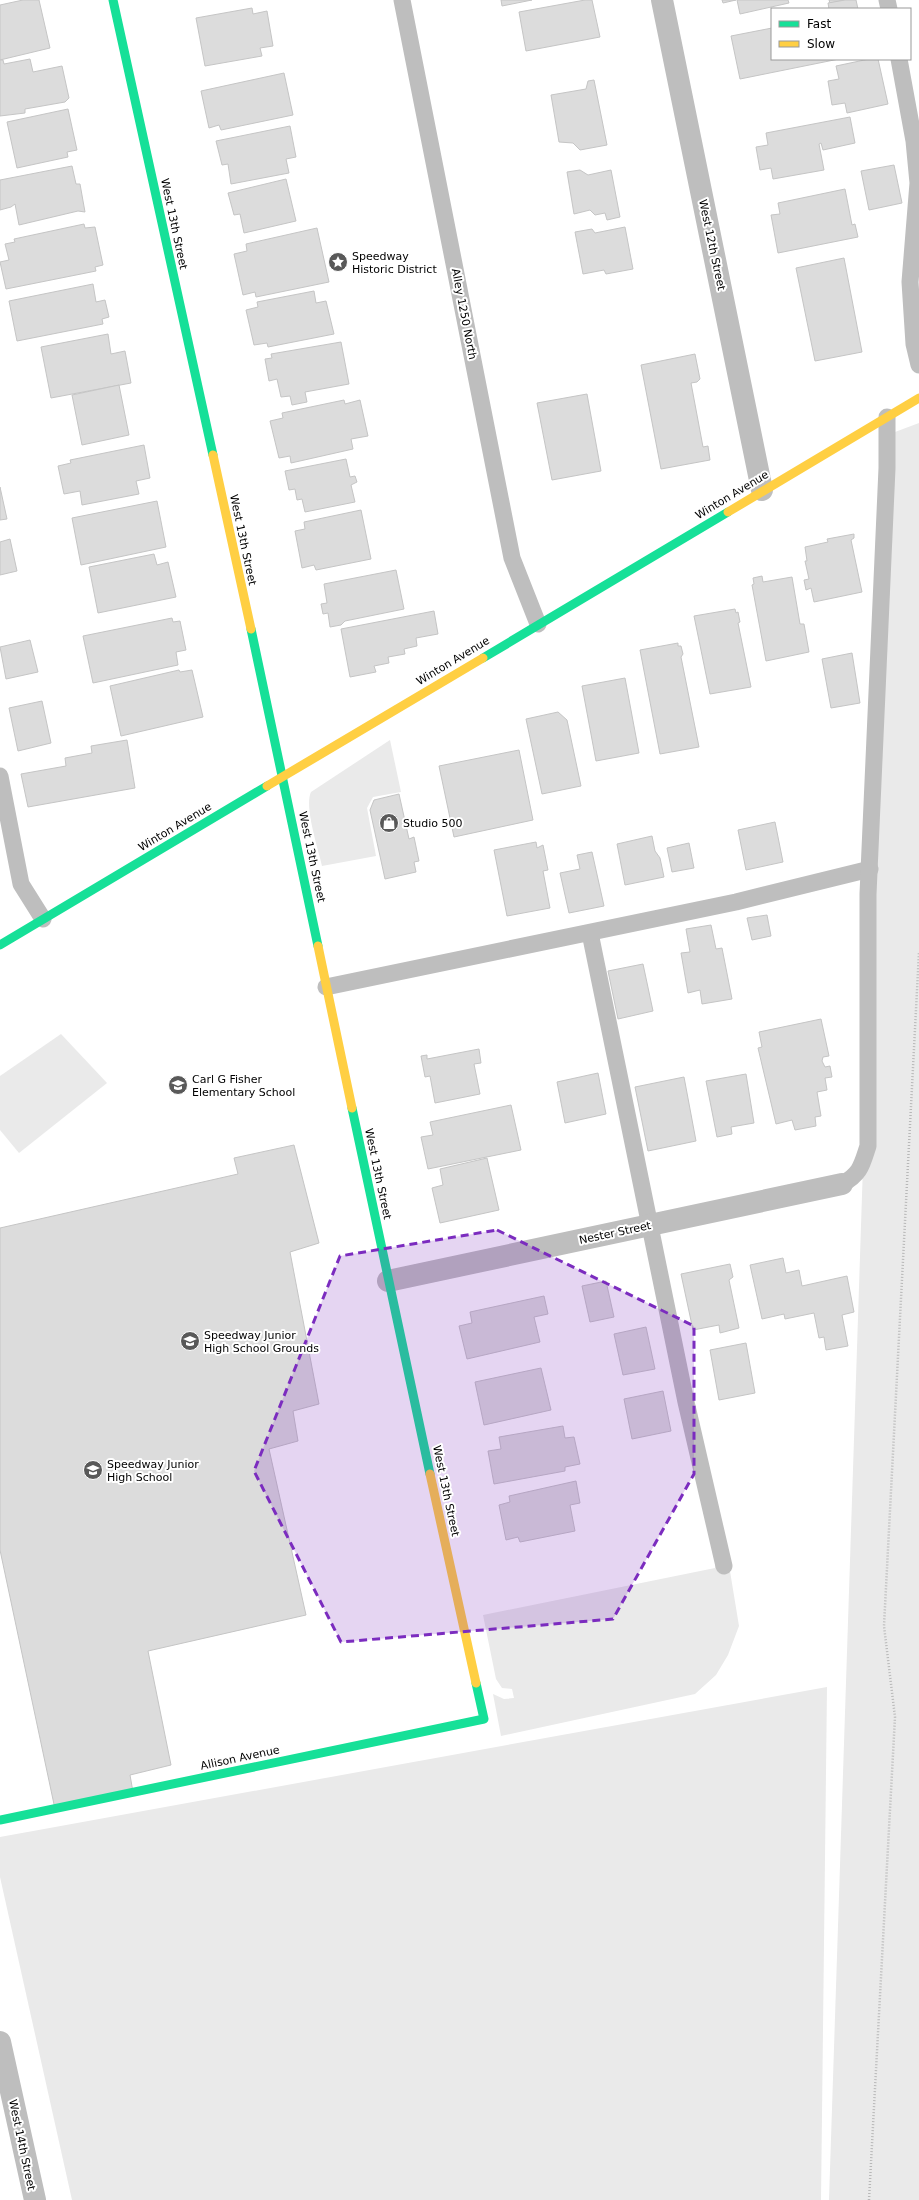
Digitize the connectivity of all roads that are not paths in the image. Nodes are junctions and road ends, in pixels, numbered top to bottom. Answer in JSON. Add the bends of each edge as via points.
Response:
{"nodes":[{"id":1,"x":113,"y":0,"type":"edge"},
{"id":2,"x":402,"y":0,"type":"edge"},
{"id":3,"x":662,"y":0,"type":"edge"},
{"id":4,"x":899,"y":60,"type":"edge"},
{"id":5,"x":919,"y":365,"type":"edge"},
{"id":6,"x":919,"y":398,"type":"edge"},
{"id":7,"x":887,"y":417,"type":"junction"},
{"id":8,"x":762,"y":490,"type":"junction"},
{"id":9,"x":538,"y":624,"type":"junction"},
{"id":10,"x":0,"y":776,"type":"edge"},
{"id":11,"x":283,"y":776,"type":"junction"},
{"id":12,"x":870,"y":869,"type":"junction"},
{"id":13,"x":43,"y":919,"type":"junction"},
{"id":14,"x":590,"y":933,"type":"junction"},
{"id":15,"x":0,"y":945,"type":"edge"},
{"id":16,"x":326,"y":987,"type":"junction"},
{"id":17,"x":842,"y":1184,"type":"joint"},
{"id":18,"x":650,"y":1225,"type":"junction"},
{"id":19,"x":388,"y":1281,"type":"junction"},
{"id":20,"x":724,"y":1566,"type":"dead end"},
{"id":21,"x":484,"y":1720,"type":"joint"},
{"id":22,"x":0,"y":1820,"type":"edge"},
{"id":23,"x":0,"y":2042,"type":"edge"},
{"id":24,"x":34,"y":2200,"type":"edge"}],
"edges":[{"from":1,"to":11,"type":"street","name":"West 13th Street"},
{"from":2,"to":9,"type":"lane","name":"Alley 1250 North","via":[[512,558]]},
{"from":3,"to":8,"type":"street","name":"West 12th Street"},
{"from":4,"to":5,"type":"lane","via":[[914,141],[918,184],[910,282],[914,344]]},
{"from":6,"to":7,"type":"street","name":"Winton Avenue"},
{"from":7,"to":8,"type":"street","name":"Winton Avenue"},
{"from":7,"to":12,"type":"lane","via":[[887,476]]},
{"from":8,"to":9,"type":"street","name":"Winton Avenue"},
{"from":9,"to":11,"type":"street","name":"Winton Avenue"},
{"from":10,"to":13,"type":"lane","via":[[22,884]]},
{"from":11,"to":13,"type":"street","name":"Winton Avenue"},
{"from":11,"to":16,"type":"street","name":"West 13th Street"},
{"from":12,"to":14,"type":"lane","via":[[736,902]]},
{"from":12,"to":17,"type":"lane","via":[[868,1146],[861,1168],[853,1178]]},
{"from":13,"to":15,"type":"street","name":"Winton Avenue"},
{"from":14,"to":16,"type":"lane"},
{"from":14,"to":18,"type":"lane"},
{"from":16,"to":19,"type":"street","name":"West 13th Street"},
{"from":17,"to":18,"type":"street","name":"Nester Street"},
{"from":18,"to":19,"type":"street","name":"Nester Street"},
{"from":18,"to":20,"type":"lane","via":[[686,1402]]},
{"from":19,"to":21,"type":"street","name":"West 13th Street"},
{"from":21,"to":22,"type":"street","name":"Allison Avenue"},
{"from":23,"to":24,"type":"street","name":"West 14th Street"}]}
